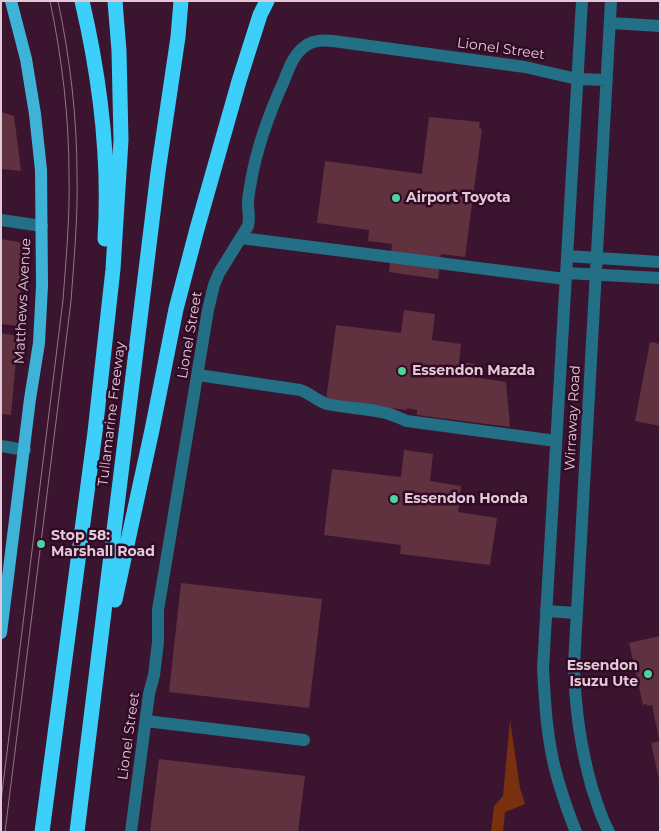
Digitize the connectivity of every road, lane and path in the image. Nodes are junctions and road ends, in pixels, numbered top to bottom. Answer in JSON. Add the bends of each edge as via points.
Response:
{"nodes":[{"id":1,"x":11,"y":1,"type":"edge"},
{"id":2,"x":82,"y":1,"type":"edge"},
{"id":3,"x":115,"y":1,"type":"edge"},
{"id":4,"x":181,"y":1,"type":"edge"},
{"id":5,"x":267,"y":1,"type":"edge"},
{"id":6,"x":582,"y":1,"type":"edge"},
{"id":7,"x":611,"y":1,"type":"edge"},
{"id":8,"x":610,"y":23,"type":"junction"},
{"id":9,"x":660,"y":26,"type":"edge"},
{"id":10,"x":577,"y":79,"type":"junction"},
{"id":11,"x":607,"y":80,"type":"junction"},
{"id":12,"x":1,"y":220,"type":"edge"},
{"id":13,"x":42,"y":226,"type":"junction"},
{"id":14,"x":241,"y":238,"type":"junction"},
{"id":15,"x":567,"y":256,"type":"junction"},
{"id":16,"x":596,"y":259,"type":"junction"},
{"id":17,"x":660,"y":262,"type":"edge"},
{"id":18,"x":596,"y":275,"type":"junction"},
{"id":19,"x":566,"y":276,"type":"junction"},
{"id":20,"x":660,"y":278,"type":"edge"},
{"id":21,"x":198,"y":375,"type":"junction"},
{"id":22,"x":95,"y":432,"type":"junction"},
{"id":23,"x":556,"y":441,"type":"junction"},
{"id":24,"x":1,"y":446,"type":"edge"},
{"id":25,"x":25,"y":450,"type":"junction"},
{"id":26,"x":546,"y":611,"type":"junction"},
{"id":27,"x":576,"y":613,"type":"junction"},
{"id":28,"x":1,"y":634,"type":"edge"},
{"id":29,"x":146,"y":721,"type":"junction"},
{"id":30,"x":304,"y":740,"type":"dead end"},
{"id":31,"x":82,"y":796,"type":"junction"},
{"id":32,"x":42,"y":832,"type":"edge"},
{"id":33,"x":77,"y":832,"type":"edge"},
{"id":34,"x":131,"y":832,"type":"edge"},
{"id":35,"x":576,"y":832,"type":"edge"},
{"id":36,"x":609,"y":832,"type":"edge"}],
"edges":[{"from":1,"to":13,"type":"main road","name":"Matthews Avenue","via":[[26,59],[35,114]]},
{"from":2,"to":22,"type":"highway","via":[[98,86],[106,180]]},
{"from":3,"to":22,"type":"highway","name":"Tullamarine Freeway","via":[[121,140],[113,269]]},
{"from":4,"to":31,"type":"highway","name":"Tullamarine Freeway"},
{"from":5,"to":31,"type":"highway","via":[[239,80],[176,309],[110,623]]},
{"from":6,"to":10,"type":"street","name":"Wirraway Road"},
{"from":7,"to":8,"type":"street","name":"Wirraway Road"},
{"from":8,"to":9,"type":"street"},
{"from":8,"to":11,"type":"street","name":"Wirraway Road"},
{"from":10,"to":11,"type":"street","name":"Lionel Street"},
{"from":10,"to":14,"type":"street","name":"Lionel Street","via":[[533,68],[333,41],[308,44],[296,56],[286,75],[259,146],[248,202],[249,222]]},
{"from":10,"to":15,"type":"street","name":"Wirraway Road"},
{"from":11,"to":16,"type":"street","name":"Wirraway Road"},
{"from":12,"to":13,"type":"street"},
{"from":13,"to":25,"type":"main road","name":"Matthews Avenue","via":[[39,343]]},
{"from":14,"to":19,"type":"street"},
{"from":14,"to":21,"type":"street","name":"Lionel Street","via":[[214,285]]},
{"from":15,"to":16,"type":"street"},
{"from":15,"to":19,"type":"street","name":"Wirraway Road"},
{"from":16,"to":17,"type":"street"},
{"from":16,"to":18,"type":"street","name":"Wirraway Road"},
{"from":18,"to":19,"type":"street"},
{"from":18,"to":20,"type":"street"},
{"from":18,"to":27,"type":"street","name":"Wirraway Road"},
{"from":19,"to":23,"type":"street","name":"Wirraway Road"},
{"from":21,"to":23,"type":"street","via":[[300,390],[321,402],[391,414],[406,421]]},
{"from":21,"to":29,"type":"street","name":"Lionel Street","via":[[158,610],[158,642]]},
{"from":22,"to":32,"type":"highway","name":"Tullamarine Freeway"},
{"from":23,"to":26,"type":"street","name":"Wirraway Road"},
{"from":24,"to":25,"type":"street"},
{"from":25,"to":28,"type":"main road","name":"Matthews Avenue"},
{"from":26,"to":27,"type":"street"},
{"from":26,"to":35,"type":"street","name":"Wirraway Road","via":[[543,668],[547,723],[557,778]]},
{"from":27,"to":36,"type":"street","name":"Wirraway Road","via":[[574,692],[578,725],[589,779]]},
{"from":29,"to":30,"type":"street"},
{"from":29,"to":34,"type":"street","name":"Lionel Street"},
{"from":31,"to":33,"type":"highway","name":"Tullamarine Freeway"}]}
